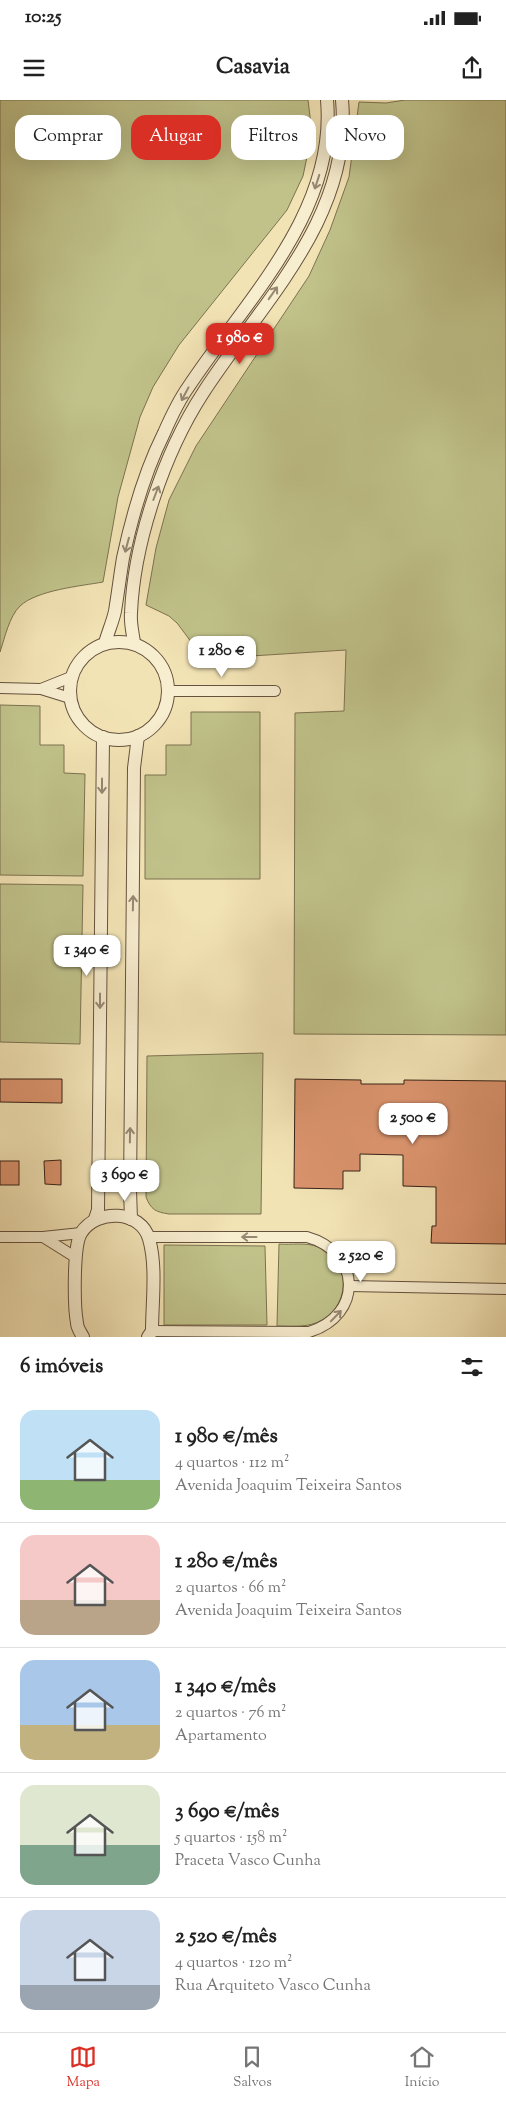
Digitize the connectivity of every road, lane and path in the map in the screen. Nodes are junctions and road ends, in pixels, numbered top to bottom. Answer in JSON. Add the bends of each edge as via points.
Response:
{"nodes":[{"id":1,"x":328,"y":100,"type":"edge"},
{"id":2,"x":342,"y":100,"type":"edge"},
{"id":3,"x":105,"y":643,"type":"junction"},
{"id":4,"x":134,"y":643,"type":"junction"},
{"id":5,"x":71,"y":677,"type":"junction"},
{"id":6,"x":0,"y":688,"type":"edge"},
{"id":7,"x":41,"y":688,"type":"junction"},
{"id":8,"x":168,"y":691,"type":"junction"},
{"id":9,"x":276,"y":691,"type":"dead end"},
{"id":10,"x":70,"y":698,"type":"junction"},
{"id":11,"x":138,"y":736,"type":"junction"},
{"id":12,"x":103,"y":738,"type":"junction"},
{"id":13,"x":131,"y":1219,"type":"junction"},
{"id":14,"x":95,"y":1220,"type":"junction"},
{"id":15,"x":81,"y":1233,"type":"junction"},
{"id":16,"x":0,"y":1237,"type":"edge"},
{"id":17,"x":43,"y":1237,"type":"junction"},
{"id":18,"x":149,"y":1237,"type":"junction"},
{"id":19,"x":75,"y":1257,"type":"junction"},
{"id":20,"x":349,"y":1286,"type":"junction"},
{"id":21,"x":506,"y":1289,"type":"edge"},
{"id":22,"x":150,"y":1334,"type":"edge"},
{"id":23,"x":83,"y":1337,"type":"edge"}],
"edges":[{"from":1,"to":3,"type":"street","one_way":true,"via":[[328,135],[321,170],[289,244],[188,387],[163,434],[140,494],[123,557],[115,613]]},
{"from":4,"to":2,"type":"street","one_way":true,"via":[[131,615],[138,562],[153,501],[176,439],[202,393],[307,243],[328,200],[335,175],[342,138]]},
{"from":3,"to":4,"type":"street"},
{"from":3,"to":5,"type":"street","via":[[90,650],[78,662]]},
{"from":4,"to":8,"type":"street","via":[[149,651],[161,664]]},
{"from":5,"to":7,"type":"street"},
{"from":5,"to":10,"type":"street"},
{"from":6,"to":7,"type":"street"},
{"from":7,"to":10,"type":"street"},
{"from":8,"to":9,"type":"street"},
{"from":8,"to":11,"type":"street","via":[[163,713],[153,727]]},
{"from":10,"to":12,"type":"street","via":[[81,722]]},
{"from":11,"to":12,"type":"street","via":[[114,740]]},
{"from":13,"to":11,"type":"street","one_way":true,"via":[[134,768]]},
{"from":12,"to":14,"type":"street","one_way":true,"via":[[98,1210]]},
{"from":13,"to":14,"type":"street","via":[[106,1216]]},
{"from":13,"to":18,"type":"street"},
{"from":14,"to":15,"type":"street"},
{"from":15,"to":17,"type":"street"},
{"from":15,"to":19,"type":"street"},
{"from":16,"to":17,"type":"street"},
{"from":17,"to":19,"type":"street"},
{"from":20,"to":18,"type":"street","one_way":true,"via":[[346,1268],[334,1250],[307,1237]]},
{"from":18,"to":22,"type":"street","via":[[153,1255]]},
{"from":19,"to":23,"type":"street","via":[[77,1325]]},
{"from":20,"to":21,"type":"street"},
{"from":22,"to":20,"type":"street","one_way":true,"via":[[309,1332],[336,1318],[344,1306]]}]}
